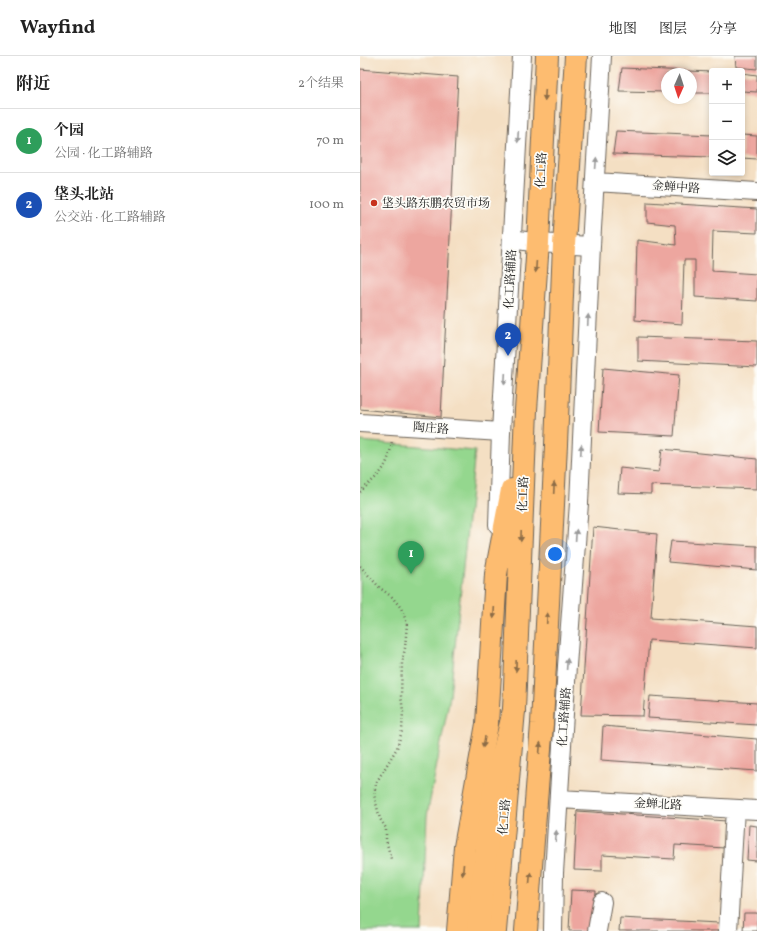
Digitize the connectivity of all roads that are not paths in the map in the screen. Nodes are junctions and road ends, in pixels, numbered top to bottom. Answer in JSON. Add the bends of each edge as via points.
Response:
{"nodes":[{"id":1,"x":547,"y":56,"type":"edge"},
{"id":2,"x":576,"y":56,"type":"edge"},
{"id":3,"x":602,"y":56,"type":"edge"},
{"id":4,"x":522,"y":58,"type":"edge"},
{"id":5,"x":595,"y":182,"type":"junction"},
{"id":6,"x":757,"y":192,"type":"edge"},
{"id":7,"x":512,"y":239,"type":"junction"},
{"id":8,"x":538,"y":243,"type":"junction"},
{"id":9,"x":564,"y":244,"type":"junction"},
{"id":10,"x":591,"y":246,"type":"junction"},
{"id":11,"x":526,"y":410,"type":"junction"},
{"id":12,"x":360,"y":423,"type":"edge"},
{"id":13,"x":502,"y":432,"type":"junction"},
{"id":14,"x":556,"y":445,"type":"junction"},
{"id":15,"x":579,"y":503,"type":"junction"},
{"id":16,"x":496,"y":574,"type":"junction"},
{"id":17,"x":514,"y":710,"type":"junction"},
{"id":18,"x":558,"y":799,"type":"junction"},
{"id":19,"x":735,"y":809,"type":"junction"},
{"id":20,"x":757,"y":810,"type":"edge"},
{"id":21,"x":602,"y":902,"type":"dead end"},
{"id":22,"x":458,"y":931,"type":"edge"},
{"id":23,"x":478,"y":931,"type":"edge"},
{"id":24,"x":495,"y":931,"type":"edge"},
{"id":25,"x":526,"y":931,"type":"edge"},
{"id":26,"x":553,"y":931,"type":"edge"},
{"id":27,"x":597,"y":931,"type":"edge"},
{"id":28,"x":728,"y":931,"type":"edge"}],
"edges":[{"from":1,"to":8,"type":"main road","name":"化工路","one_way":true},
{"from":2,"to":9,"type":"main road"},
{"from":5,"to":3,"type":"street","name":"化工路辅路","one_way":true},
{"from":4,"to":7,"type":"street","name":"化工路辅路","one_way":true},
{"from":5,"to":6,"type":"street","name":"金蝉中路"},
{"from":5,"to":10,"type":"street","name":"化工路辅路"},
{"from":7,"to":8,"type":"street"},
{"from":7,"to":13,"type":"street","name":"化工路辅路","one_way":true},
{"from":8,"to":9,"type":"street"},
{"from":8,"to":11,"type":"main road","name":"化工路","one_way":true},
{"from":9,"to":10,"type":"street"},
{"from":9,"to":14,"type":"main road"},
{"from":15,"to":10,"type":"street","name":"化工路辅路","one_way":true},
{"from":11,"to":16,"type":"main road","name":"化工路辅路"},
{"from":11,"to":17,"type":"main road","name":"化工路","one_way":true},
{"from":12,"to":13,"type":"street","name":"陶庄路"},
{"from":13,"to":16,"type":"street","name":"化工路辅路"},
{"from":14,"to":15,"type":"street","name":"化工路辅路"},
{"from":25,"to":14,"type":"main road","one_way":true,"via":[[542,724]]},
{"from":18,"to":15,"type":"street","name":"化工路辅路","one_way":true},
{"from":16,"to":22,"type":"main road","name":"化工路辅路","one_way":true,"via":[[488,724],[465,847]]},
{"from":17,"to":23,"type":"main road","via":[[491,804]]},
{"from":17,"to":24,"type":"main road","name":"化工路"},
{"from":18,"to":19,"type":"street","name":"金蝉北路"},
{"from":26,"to":18,"type":"street","name":"化工路辅路","one_way":true},
{"from":19,"to":20,"type":"street","name":"金蝉北路"},
{"from":19,"to":28,"type":"street"},
{"from":21,"to":27,"type":"street"}]}
